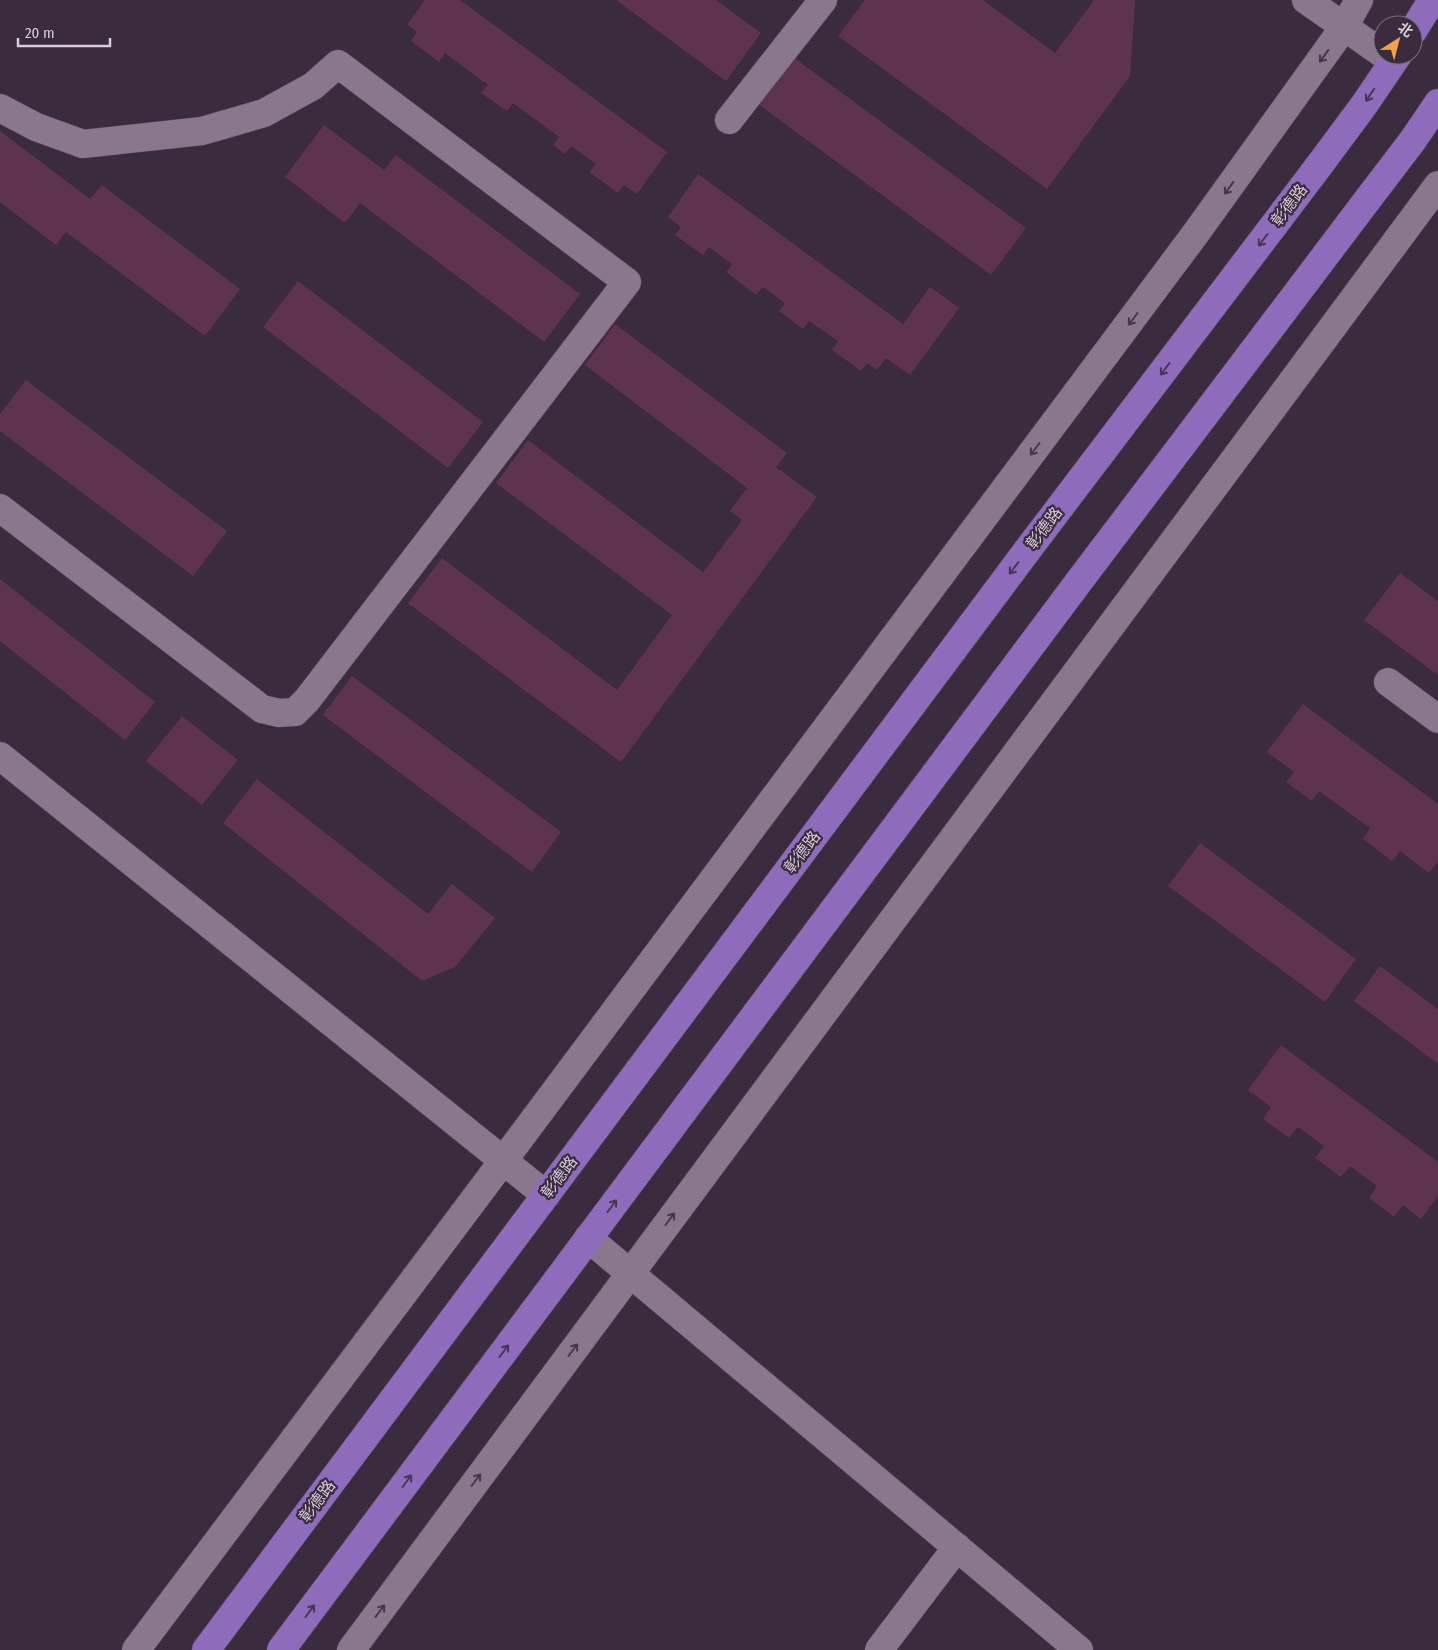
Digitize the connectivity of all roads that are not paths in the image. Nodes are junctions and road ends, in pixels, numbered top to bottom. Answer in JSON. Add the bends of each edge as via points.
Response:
{"nodes":[{"id":1,"x":823,"y":0,"type":"edge"},
{"id":2,"x":1306,"y":0,"type":"edge"},
{"id":3,"x":1359,"y":0,"type":"edge"},
{"id":4,"x":1432,"y":0,"type":"edge"},
{"id":5,"x":1423,"y":15,"type":"edge"},
{"id":6,"x":1344,"y":27,"type":"junction"},
{"id":7,"x":1373,"y":45,"type":"edge"},
{"id":8,"x":1385,"y":65,"type":"edge"},
{"id":9,"x":1438,"y":102,"type":"edge"},
{"id":10,"x":0,"y":108,"type":"edge"},
{"id":11,"x":729,"y":120,"type":"dead end"},
{"id":12,"x":1438,"y":185,"type":"edge"},
{"id":13,"x":0,"y":508,"type":"edge"},
{"id":14,"x":1388,"y":682,"type":"dead end"},
{"id":15,"x":1438,"y":719,"type":"edge"},
{"id":16,"x":0,"y":756,"type":"edge"},
{"id":17,"x":503,"y":1161,"type":"junction"},
{"id":18,"x":546,"y":1195,"type":"junction"},
{"id":19,"x":588,"y":1238,"type":"junction"},
{"id":20,"x":630,"y":1273,"type":"junction"},
{"id":21,"x":957,"y":1547,"type":"junction"},
{"id":22,"x":136,"y":1650,"type":"edge"},
{"id":23,"x":206,"y":1650,"type":"edge"},
{"id":24,"x":281,"y":1650,"type":"edge"},
{"id":25,"x":351,"y":1650,"type":"edge"},
{"id":26,"x":879,"y":1650,"type":"edge"},
{"id":27,"x":1080,"y":1650,"type":"edge"}],
"edges":[{"from":1,"to":11,"type":"street"},
{"from":2,"to":6,"type":"street"},
{"from":3,"to":6,"type":"street"},
{"from":4,"to":5,"type":"main road"},
{"from":6,"to":7,"type":"street"},
{"from":6,"to":17,"type":"street","one_way":true,"via":[[1196,234]]},
{"from":8,"to":18,"type":"main road","name":"彰德路","one_way":true,"via":[[1364,105],[1318,167]]},
{"from":19,"to":9,"type":"main road","one_way":true},
{"from":10,"to":13,"type":"street","via":[[36,127],[83,144],[202,131],[264,113],[313,86],[338,64],[627,282],[295,712],[262,709]]},
{"from":20,"to":12,"type":"street","one_way":true},
{"from":14,"to":15,"type":"street"},
{"from":16,"to":17,"type":"street"},
{"from":17,"to":18,"type":"street"},
{"from":17,"to":22,"type":"street"},
{"from":18,"to":23,"type":"main road","name":"彰德路"},
{"from":19,"to":20,"type":"street"},
{"from":24,"to":19,"type":"main road","one_way":true},
{"from":20,"to":21,"type":"street"},
{"from":25,"to":20,"type":"street","one_way":true},
{"from":21,"to":26,"type":"street"},
{"from":21,"to":27,"type":"street"}]}
